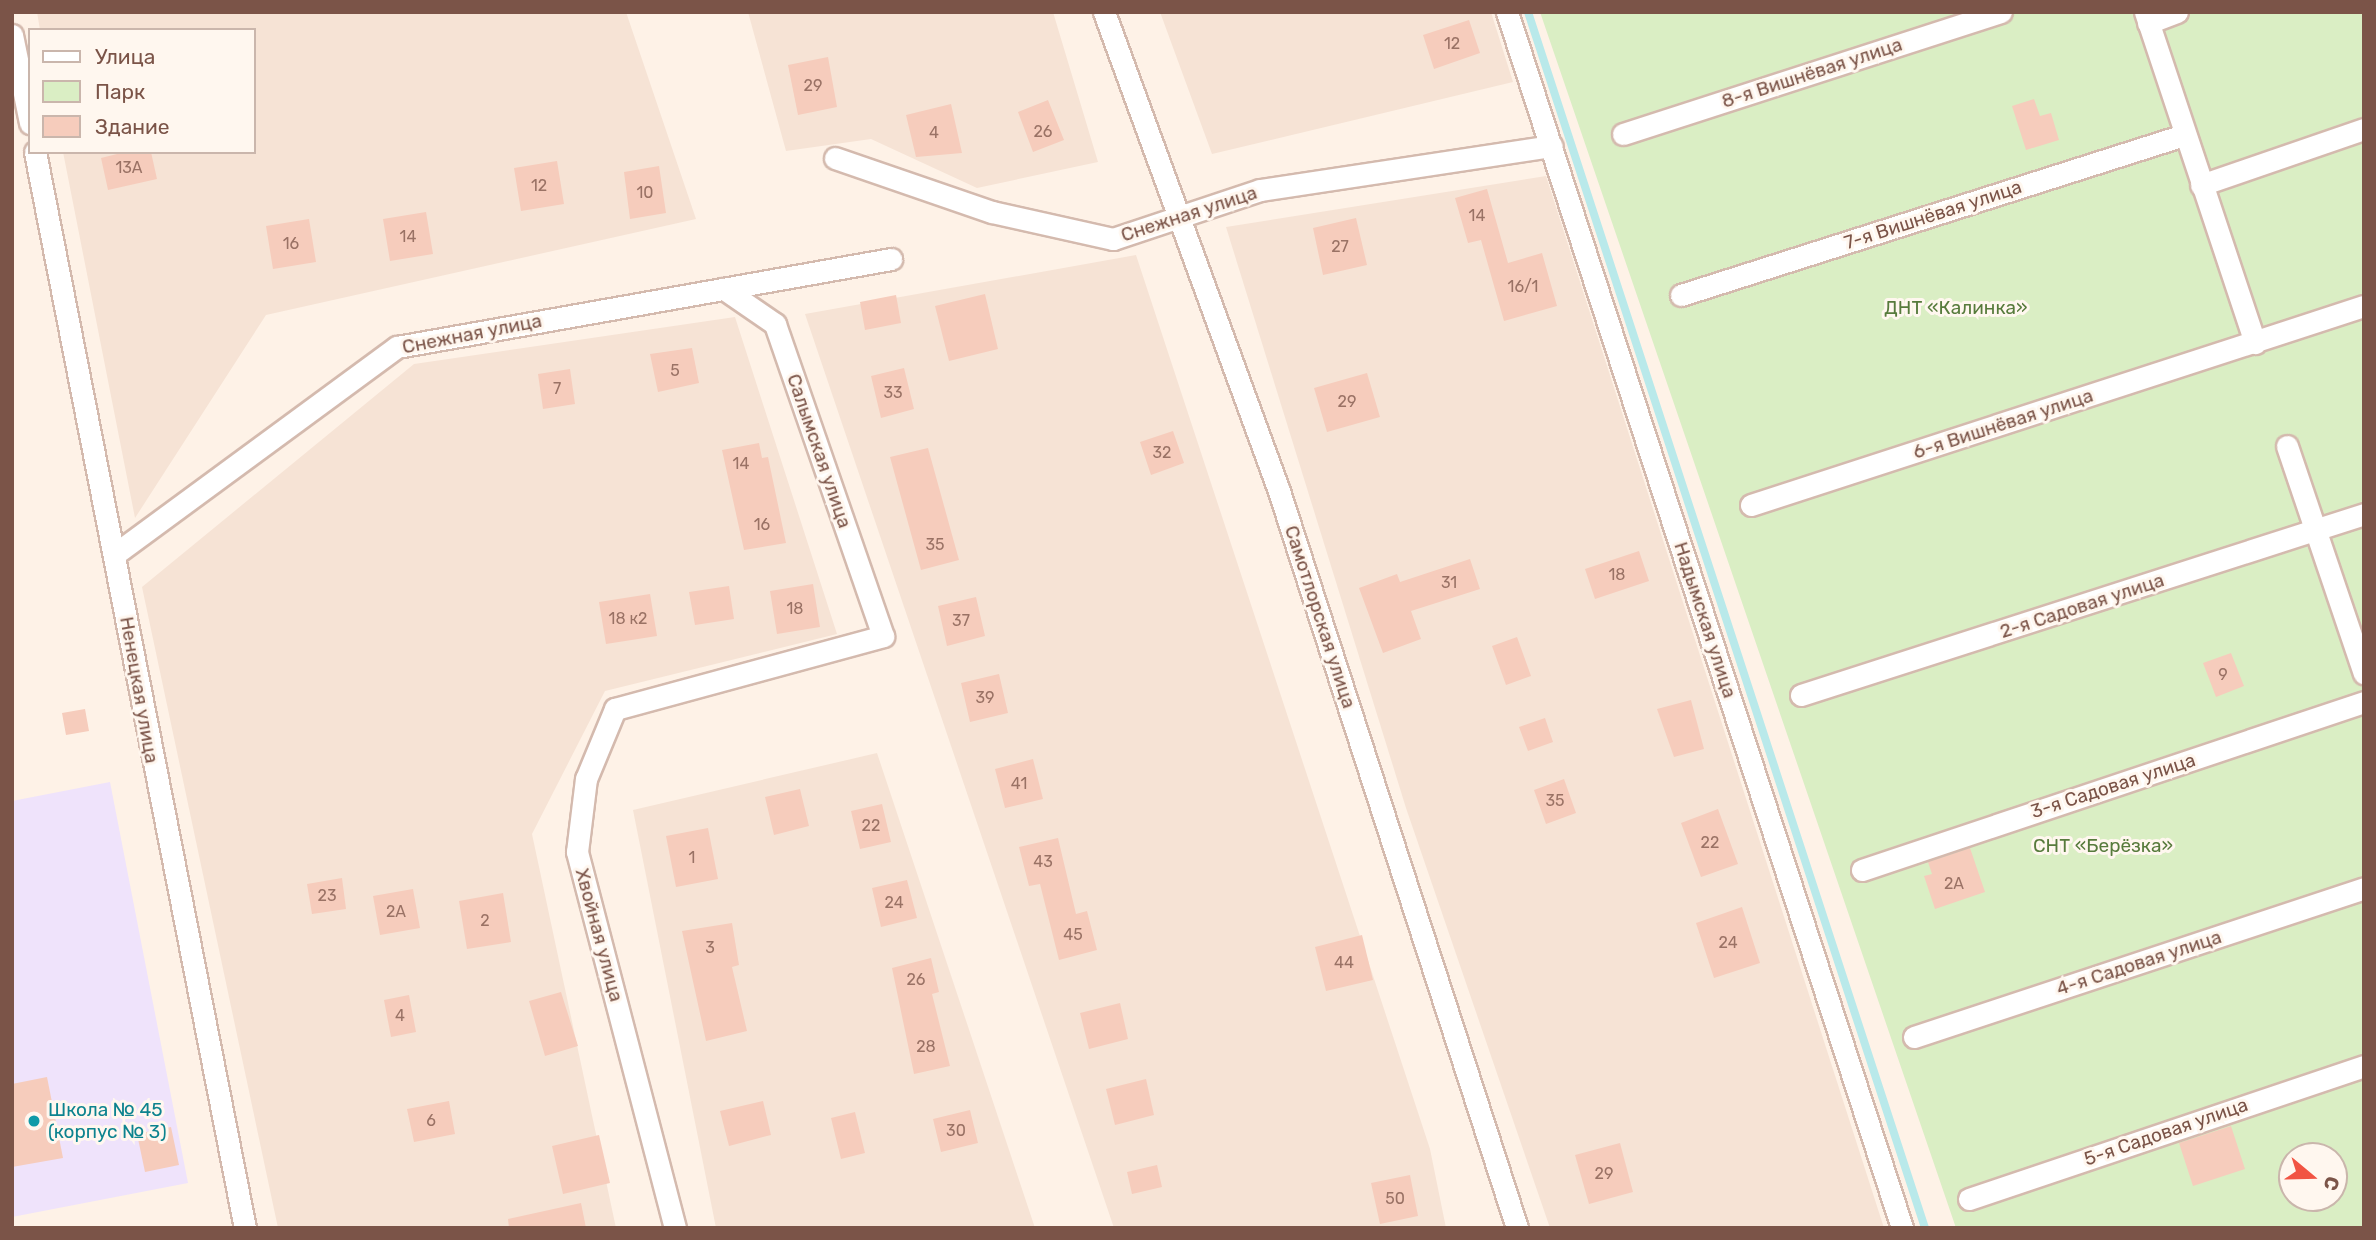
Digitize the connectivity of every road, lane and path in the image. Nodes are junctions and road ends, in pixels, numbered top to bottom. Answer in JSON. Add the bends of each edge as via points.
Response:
{"nodes":[{"id":1,"x":1104,"y":12,"type":"edge"},
{"id":2,"x":1507,"y":12,"type":"edge"},
{"id":3,"x":2001,"y":12,"type":"edge"},
{"id":4,"x":2178,"y":12,"type":"edge"},
{"id":5,"x":2147,"y":18,"type":"edge"},
{"id":6,"x":12,"y":35,"type":"edge"},
{"id":7,"x":28,"y":113,"type":"edge"},
{"id":8,"x":2364,"y":129,"type":"edge"},
{"id":9,"x":1623,"y":134,"type":"dead end"},
{"id":10,"x":2185,"y":135,"type":"junction"},
{"id":11,"x":1552,"y":146,"type":"junction"},
{"id":12,"x":36,"y":154,"type":"edge"},
{"id":13,"x":835,"y":158,"type":"dead end"},
{"id":14,"x":2201,"y":185,"type":"junction"},
{"id":15,"x":1177,"y":222,"type":"junction"},
{"id":16,"x":891,"y":259,"type":"dead end"},
{"id":17,"x":724,"y":289,"type":"junction"},
{"id":18,"x":1681,"y":295,"type":"dead end"},
{"id":19,"x":2364,"y":306,"type":"edge"},
{"id":20,"x":2255,"y":343,"type":"junction"},
{"id":21,"x":2287,"y":446,"type":"dead end"},
{"id":22,"x":1751,"y":505,"type":"dead end"},
{"id":23,"x":2364,"y":514,"type":"edge"},
{"id":24,"x":2317,"y":531,"type":"junction"},
{"id":25,"x":115,"y":554,"type":"junction"},
{"id":26,"x":883,"y":636,"type":"joint"},
{"id":27,"x":2364,"y":673,"type":"edge"},
{"id":28,"x":1801,"y":695,"type":"dead end"},
{"id":29,"x":2364,"y":702,"type":"edge"},
{"id":30,"x":1862,"y":870,"type":"dead end"},
{"id":31,"x":2364,"y":888,"type":"edge"},
{"id":32,"x":1914,"y":1037,"type":"dead end"},
{"id":33,"x":2364,"y":1066,"type":"edge"},
{"id":34,"x":1969,"y":1199,"type":"dead end"},
{"id":35,"x":245,"y":1228,"type":"edge"},
{"id":36,"x":675,"y":1228,"type":"edge"},
{"id":37,"x":1517,"y":1228,"type":"edge"},
{"id":38,"x":1902,"y":1228,"type":"edge"}],
"edges":[{"from":1,"to":15,"type":"street","name":"Самотлорская улица"},
{"from":2,"to":11,"type":"street","name":"Надымская улица"},
{"from":3,"to":9,"type":"street","name":"8-я Вишнёвая улица"},
{"from":4,"to":5,"type":"street"},
{"from":5,"to":10,"type":"street"},
{"from":6,"to":7,"type":"street"},
{"from":8,"to":14,"type":"street"},
{"from":10,"to":14,"type":"street"},
{"from":10,"to":18,"type":"street","name":"7-я Вишнёвая улица"},
{"from":11,"to":15,"type":"street","name":"Снежная улица","via":[[1260,190]]},
{"from":11,"to":38,"type":"street","name":"Надымская улица"},
{"from":12,"to":25,"type":"street","name":"Ненецкая улица"},
{"from":13,"to":15,"type":"street","name":"Снежная улица","via":[[992,212],[1113,239]]},
{"from":14,"to":20,"type":"street"},
{"from":15,"to":37,"type":"street","name":"Самотлорская улица","via":[[1279,491]]},
{"from":16,"to":17,"type":"street","name":"Снежная улица"},
{"from":17,"to":25,"type":"street","name":"Снежная улица","via":[[397,347]]},
{"from":17,"to":26,"type":"street","name":"Салымская улица","via":[[775,324]]},
{"from":19,"to":20,"type":"street","name":"6-я Вишнёвая улица"},
{"from":20,"to":22,"type":"street","name":"6-я Вишнёвая улица"},
{"from":21,"to":24,"type":"street"},
{"from":23,"to":24,"type":"street","name":"2-я Садовая улица"},
{"from":24,"to":27,"type":"street"},
{"from":24,"to":28,"type":"street","name":"2-я Садовая улица"},
{"from":25,"to":35,"type":"street","name":"Ненецкая улица"},
{"from":26,"to":36,"type":"street","name":"Хвойная улица","via":[[615,709],[586,779],[577,852]]},
{"from":29,"to":30,"type":"street","name":"3-я Садовая улица"},
{"from":31,"to":32,"type":"street","name":"4-я Садовая улица"},
{"from":33,"to":34,"type":"street","name":"5-я Садовая улица"}]}
